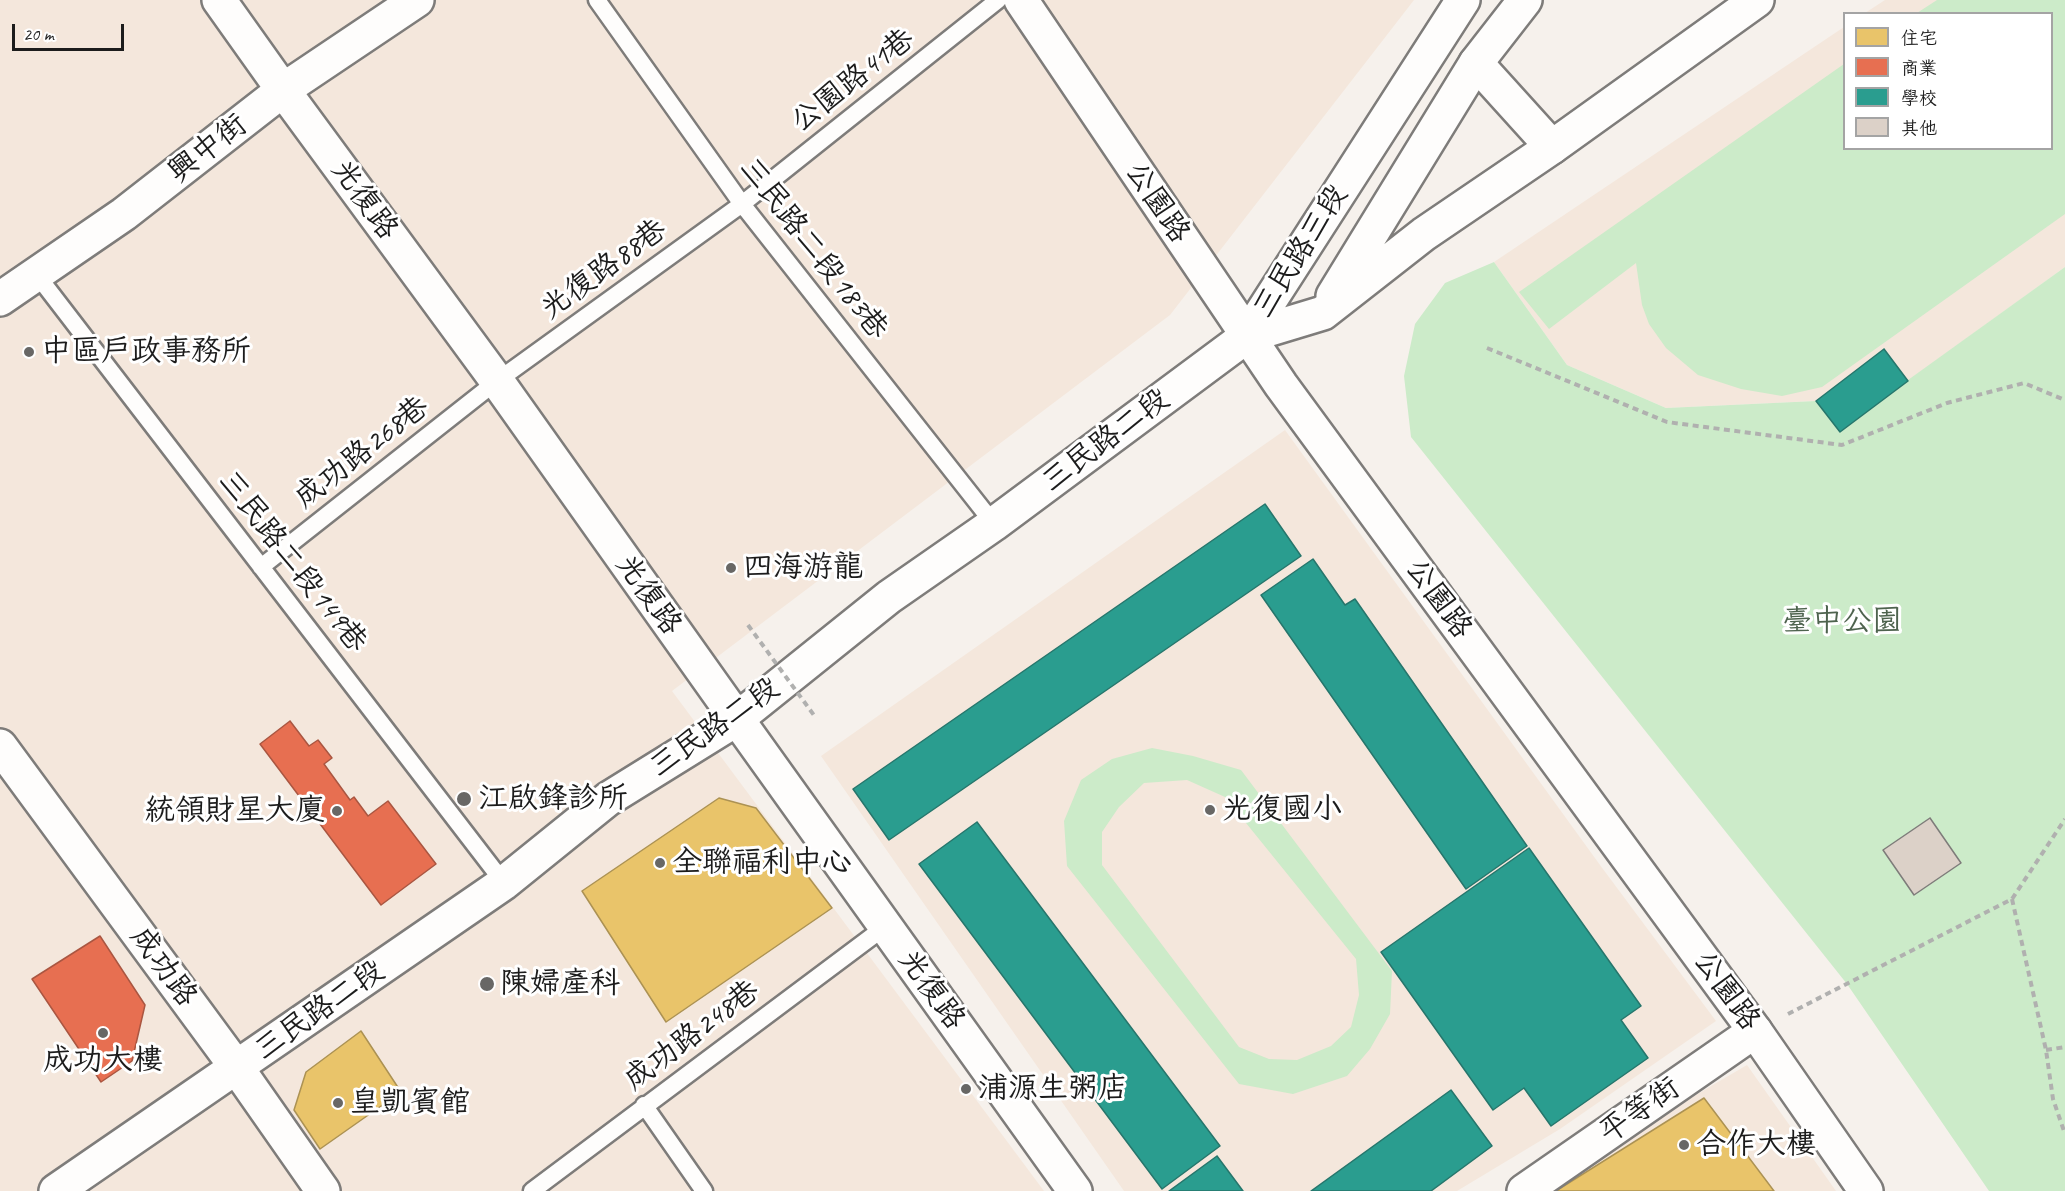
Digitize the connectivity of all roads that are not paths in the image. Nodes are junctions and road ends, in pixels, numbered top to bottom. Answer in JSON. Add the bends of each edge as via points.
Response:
{"nodes":[{"id":1,"x":219,"y":0,"type":"edge"},
{"id":2,"x":417,"y":0,"type":"edge"},
{"id":3,"x":597,"y":0,"type":"edge"},
{"id":4,"x":999,"y":0,"type":"edge"},
{"id":5,"x":1021,"y":0,"type":"edge"},
{"id":6,"x":1463,"y":0,"type":"edge"},
{"id":7,"x":1525,"y":0,"type":"edge"},
{"id":8,"x":1757,"y":0,"type":"edge"},
{"id":9,"x":1476,"y":63,"type":"junction"},
{"id":10,"x":283,"y":90,"type":"junction"},
{"id":11,"x":1552,"y":147,"type":"junction"},
{"id":12,"x":742,"y":204,"type":"junction"},
{"id":13,"x":37,"y":274,"type":"junction"},
{"id":14,"x":0,"y":299,"type":"edge"},
{"id":15,"x":1323,"y":313,"type":"junction"},
{"id":16,"x":1247,"y":336,"type":"junction"},
{"id":17,"x":497,"y":381,"type":"junction"},
{"id":18,"x":994,"y":524,"type":"junction"},
{"id":19,"x":261,"y":567,"type":"junction"},
{"id":20,"x":737,"y":719,"type":"junction"},
{"id":21,"x":0,"y":746,"type":"edge"},
{"id":22,"x":504,"y":883,"type":"junction"},
{"id":23,"x":886,"y":926,"type":"junction"},
{"id":24,"x":1755,"y":1031,"type":"junction"},
{"id":25,"x":237,"y":1068,"type":"junction"},
{"id":26,"x":644,"y":1105,"type":"junction"},
{"id":27,"x":1074,"y":1190,"type":"edge"},
{"id":28,"x":56,"y":1191,"type":"edge"},
{"id":29,"x":322,"y":1191,"type":"edge"},
{"id":30,"x":532,"y":1191,"type":"edge"},
{"id":31,"x":704,"y":1191,"type":"edge"},
{"id":32,"x":1524,"y":1191,"type":"edge"},
{"id":33,"x":1866,"y":1191,"type":"edge"}],
"edges":[{"from":1,"to":10,"type":"street","name":"光復路"},
{"from":2,"to":10,"type":"street","name":"興中街"},
{"from":3,"to":12,"type":"lane","name":"三民路二段183巷"},
{"from":4,"to":12,"type":"lane","name":"公園路41巷"},
{"from":5,"to":16,"type":"street","name":"公園路"},
{"from":6,"to":16,"type":"street","name":"三民路三段"},
{"from":7,"to":9,"type":"street","name":"三民路三段"},
{"from":8,"to":11,"type":"street"},
{"from":9,"to":11,"type":"street"},
{"from":9,"to":15,"type":"street","name":"三民路三段"},
{"from":10,"to":13,"type":"street","name":"興中街","via":[[124,214]]},
{"from":10,"to":17,"type":"street","name":"光復路"},
{"from":11,"to":15,"type":"street","via":[[1424,234]]},
{"from":12,"to":17,"type":"lane","name":"光復路88巷"},
{"from":12,"to":18,"type":"lane","name":"三民路二段183巷"},
{"from":13,"to":14,"type":"street","name":"興中街"},
{"from":13,"to":19,"type":"lane","name":"三民路二段149巷"},
{"from":15,"to":16,"type":"street","name":"三民路三段"},
{"from":16,"to":18,"type":"street","name":"三民路二段"},
{"from":16,"to":24,"type":"street","name":"公園路"},
{"from":17,"to":19,"type":"lane","name":"成功路268巷"},
{"from":17,"to":20,"type":"street","name":"光復路"},
{"from":18,"to":20,"type":"street","name":"三民路二段","via":[[889,597]]},
{"from":19,"to":22,"type":"lane","name":"三民路二段149巷"},
{"from":20,"to":22,"type":"street","name":"三民路二段","via":[[609,799]]},
{"from":20,"to":23,"type":"street","name":"光復路"},
{"from":21,"to":25,"type":"street","name":"成功路"},
{"from":22,"to":25,"type":"street","name":"三民路二段"},
{"from":23,"to":26,"type":"lane","name":"成功路248巷"},
{"from":23,"to":27,"type":"street","name":"光復路"},
{"from":24,"to":32,"type":"street","name":"平等街"},
{"from":24,"to":33,"type":"street","name":"公園路"},
{"from":25,"to":28,"type":"street","name":"三民路二段"},
{"from":25,"to":29,"type":"street","name":"成功路"},
{"from":26,"to":30,"type":"lane","name":"成功路248巷"},
{"from":26,"to":31,"type":"lane"}]}
